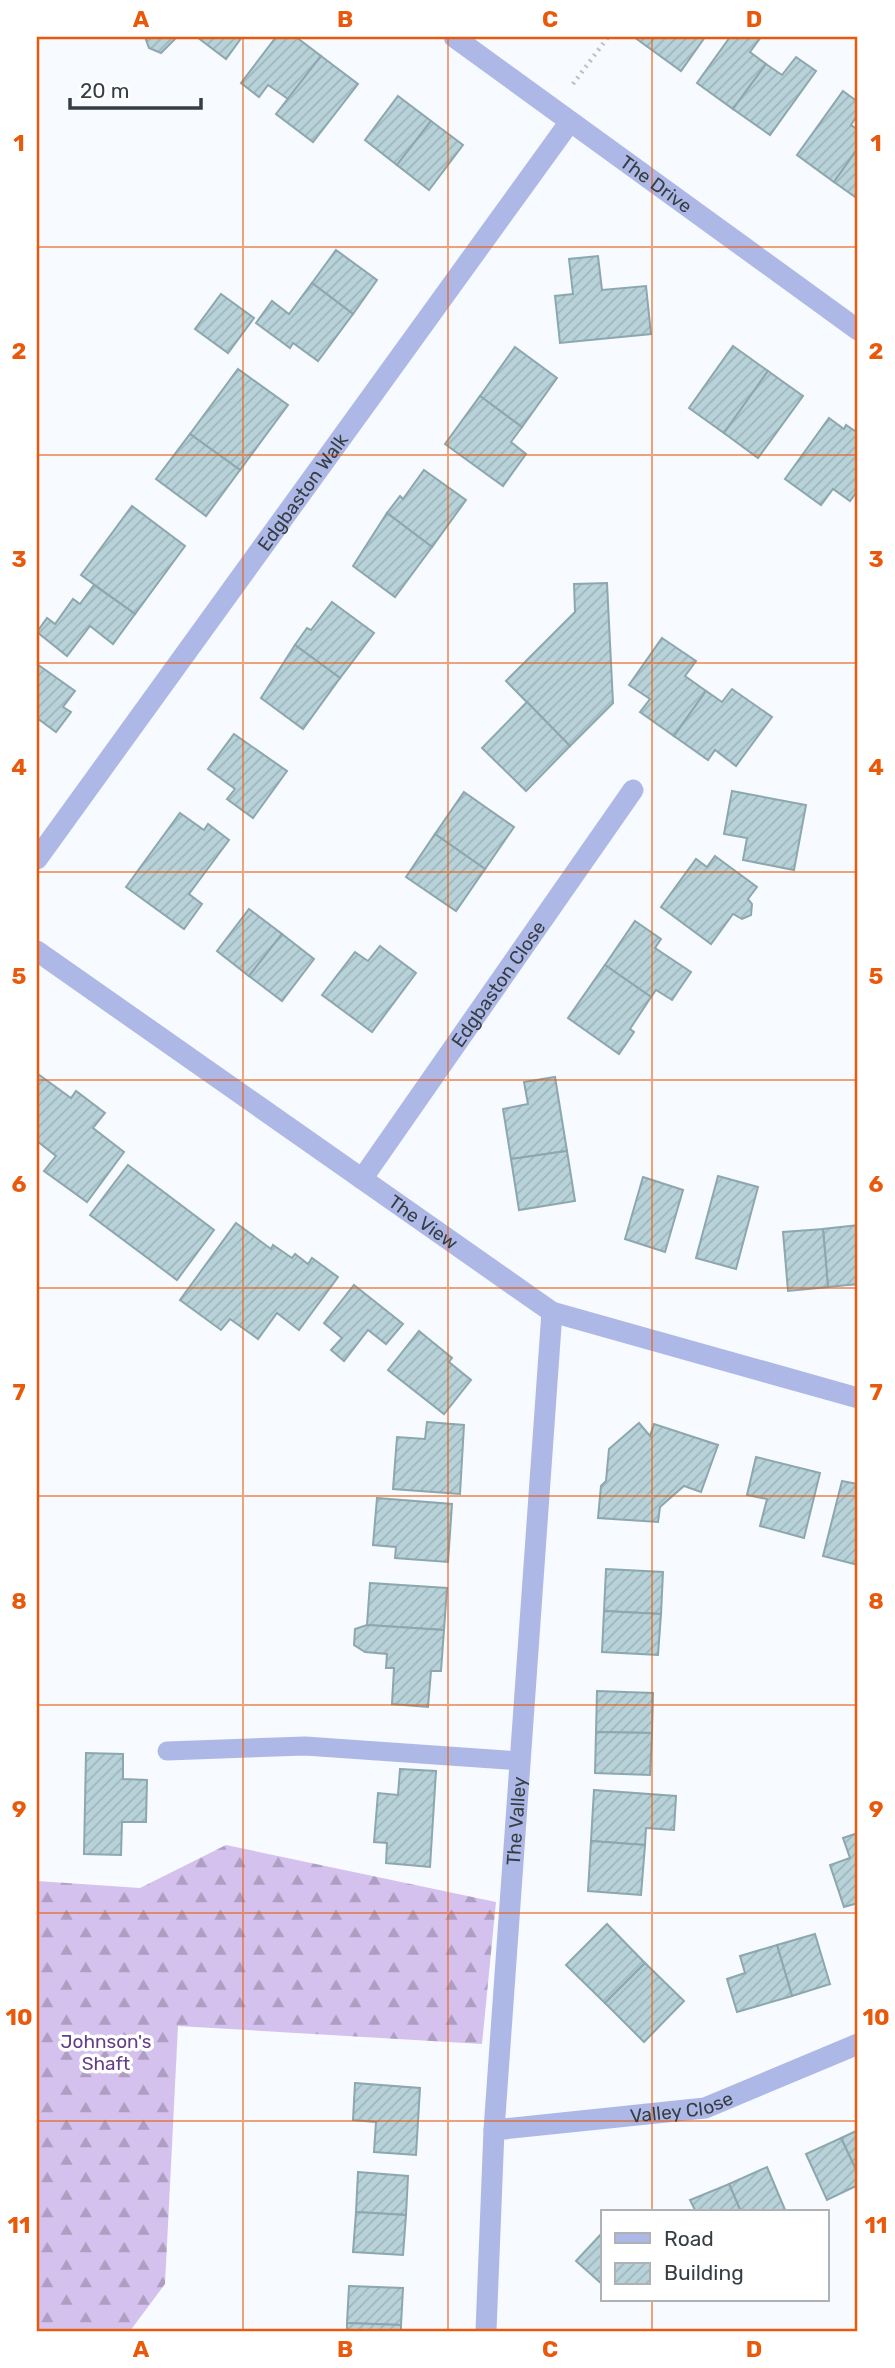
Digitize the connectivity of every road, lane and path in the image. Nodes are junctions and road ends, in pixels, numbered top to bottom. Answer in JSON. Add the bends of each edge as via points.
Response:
{"nodes":[{"id":1,"x":454,"y":37,"type":"edge"},
{"id":2,"x":608,"y":37,"type":"edge"},
{"id":3,"x":561,"y":117,"type":"junction"},
{"id":4,"x":858,"y":330,"type":"edge"},
{"id":5,"x":633,"y":790,"type":"dead end"},
{"id":6,"x":37,"y":859,"type":"edge"},
{"id":7,"x":37,"y":951,"type":"edge"},
{"id":8,"x":362,"y":1179,"type":"junction"},
{"id":9,"x":552,"y":1312,"type":"junction"},
{"id":10,"x":858,"y":1398,"type":"edge"},
{"id":11,"x":167,"y":1751,"type":"dead end"},
{"id":12,"x":520,"y":1761,"type":"junction"},
{"id":13,"x":858,"y":2044,"type":"edge"},
{"id":14,"x":494,"y":2130,"type":"junction"},
{"id":15,"x":486,"y":2331,"type":"edge"}],
"edges":[{"from":1,"to":3,"type":"street","name":"The Drive"},
{"from":2,"to":3,"type":"path"},
{"from":3,"to":4,"type":"street","name":"The Drive"},
{"from":3,"to":6,"type":"street","name":"Edgbaston Walk"},
{"from":5,"to":8,"type":"street","name":"Edgbaston Close"},
{"from":7,"to":8,"type":"street","name":"The View"},
{"from":8,"to":9,"type":"street","name":"The View"},
{"from":9,"to":10,"type":"street","name":"The View"},
{"from":9,"to":12,"type":"street","name":"The Valley"},
{"from":11,"to":12,"type":"lane","via":[[305,1746]]},
{"from":12,"to":14,"type":"street","name":"The Valley"},
{"from":13,"to":14,"type":"street","name":"Valley Close","via":[[705,2108]]},
{"from":14,"to":15,"type":"street","name":"The Valley"}]}
